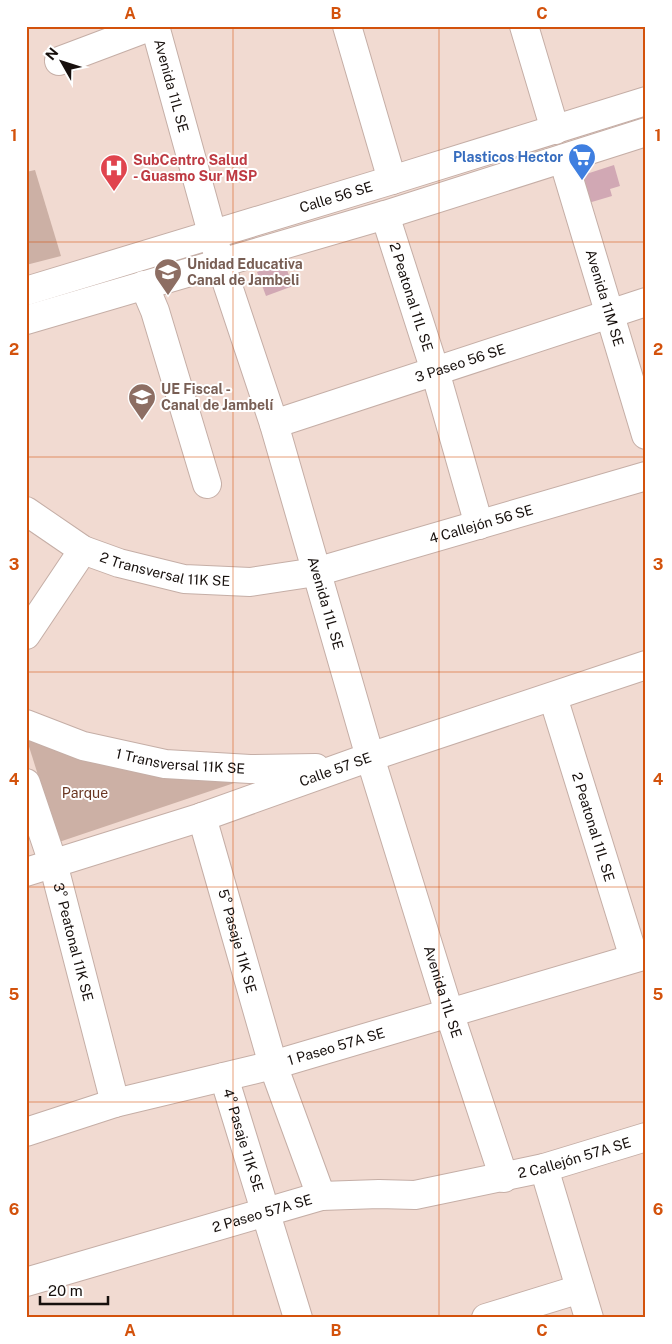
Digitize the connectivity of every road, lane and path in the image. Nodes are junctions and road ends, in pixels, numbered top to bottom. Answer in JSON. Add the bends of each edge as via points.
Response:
{"nodes":[{"id":1,"x":153,"y":26,"type":"edge"},
{"id":2,"x":347,"y":26,"type":"edge"},
{"id":3,"x":524,"y":26,"type":"edge"},
{"id":4,"x":59,"y":61,"type":"dead end"},
{"id":5,"x":646,"y":102,"type":"edge"},
{"id":6,"x":554,"y":130,"type":"junction"},
{"id":7,"x":646,"y":132,"type":"edge"},
{"id":8,"x":563,"y":160,"type":"junction"},
{"id":9,"x":392,"y":180,"type":"junction"},
{"id":10,"x":385,"y":215,"type":"junction"},
{"id":11,"x":214,"y":234,"type":"junction"},
{"id":12,"x":220,"y":262,"type":"junction"},
{"id":13,"x":144,"y":285,"type":"junction"},
{"id":14,"x":26,"y":291,"type":"edge"},
{"id":15,"x":646,"y":302,"type":"edge"},
{"id":16,"x":609,"y":314,"type":"junction"},
{"id":17,"x":26,"y":320,"type":"edge"},
{"id":18,"x":435,"y":371,"type":"junction"},
{"id":19,"x":274,"y":424,"type":"junction"},
{"id":20,"x":646,"y":436,"type":"edge"},
{"id":21,"x":646,"y":476,"type":"edge"},
{"id":22,"x":207,"y":484,"type":"dead end"},
{"id":23,"x":26,"y":511,"type":"edge"},
{"id":24,"x":479,"y":525,"type":"junction"},
{"id":25,"x":83,"y":550,"type":"junction"},
{"id":26,"x":316,"y":572,"type":"junction"},
{"id":27,"x":26,"y":635,"type":"edge"},
{"id":28,"x":646,"y":665,"type":"edge"},
{"id":29,"x":553,"y":697,"type":"junction"},
{"id":30,"x":26,"y":724,"type":"edge"},
{"id":31,"x":370,"y":756,"type":"junction"},
{"id":32,"x":340,"y":768,"type":"junction"},
{"id":33,"x":26,"y":783,"type":"edge"},
{"id":34,"x":202,"y":817,"type":"junction"},
{"id":35,"x":53,"y":864,"type":"junction"},
{"id":36,"x":26,"y":872,"type":"edge"},
{"id":37,"x":640,"y":956,"type":"edge"},
{"id":38,"x":449,"y":1012,"type":"junction"},
{"id":39,"x":273,"y":1065,"type":"junction"},
{"id":40,"x":224,"y":1077,"type":"junction"},
{"id":41,"x":115,"y":1104,"type":"junction"},
{"id":42,"x":26,"y":1132,"type":"edge"},
{"id":43,"x":646,"y":1137,"type":"edge"},
{"id":44,"x":544,"y":1168,"type":"junction"},
{"id":45,"x":504,"y":1178,"type":"junction"},
{"id":46,"x":321,"y":1196,"type":"junction"},
{"id":47,"x":266,"y":1212,"type":"junction"},
{"id":48,"x":26,"y":1282,"type":"edge"},
{"id":49,"x":580,"y":1290,"type":"junction"},
{"id":50,"x":298,"y":1318,"type":"edge"},
{"id":51,"x":486,"y":1318,"type":"edge"},
{"id":52,"x":589,"y":1318,"type":"edge"}],
"edges":[{"from":1,"to":4,"type":"street"},
{"from":1,"to":11,"type":"street","name":"Avenida 11L SE"},
{"from":2,"to":9,"type":"street"},
{"from":3,"to":6,"type":"street"},
{"from":5,"to":6,"type":"street","name":"Calle 56 SE"},
{"from":6,"to":9,"type":"street","name":"Calle 56 SE"},
{"from":7,"to":8,"type":"street"},
{"from":8,"to":10,"type":"street"},
{"from":8,"to":16,"type":"street","name":"Avenida 11M SE"},
{"from":9,"to":11,"type":"street","name":"Calle 56 SE"},
{"from":10,"to":12,"type":"street"},
{"from":10,"to":18,"type":"street","name":"2 Peatonal 11L SE"},
{"from":11,"to":12,"type":"street","name":"Avenida 11L SE"},
{"from":11,"to":14,"type":"street","name":"Calle 56 SE"},
{"from":12,"to":13,"type":"street"},
{"from":12,"to":19,"type":"street","name":"Avenida 11L SE"},
{"from":13,"to":17,"type":"street"},
{"from":13,"to":22,"type":"street","via":[[155,311]]},
{"from":15,"to":16,"type":"street","name":"3 Paseo 56 SE"},
{"from":16,"to":18,"type":"street","name":"3 Paseo 56 SE"},
{"from":16,"to":20,"type":"street","name":"Avenida 11M SE"},
{"from":18,"to":19,"type":"street","name":"3 Paseo 56 SE"},
{"from":18,"to":24,"type":"street","name":"2 Peatonal 11L SE"},
{"from":19,"to":26,"type":"street","name":"Avenida 11L SE"},
{"from":21,"to":24,"type":"street","name":"4 Callejón 56 SE"},
{"from":23,"to":25,"type":"street","name":"2 Transversal 11K SE"},
{"from":24,"to":26,"type":"street","name":"4 Callejón 56 SE"},
{"from":25,"to":26,"type":"street","name":"2 Transversal 11K SE","via":[[119,563],[184,579],[250,582]]},
{"from":25,"to":27,"type":"street"},
{"from":26,"to":31,"type":"street","name":"Avenida 11L SE"},
{"from":28,"to":29,"type":"street","name":"Calle 57 SE"},
{"from":29,"to":31,"type":"street","name":"Calle 57 SE"},
{"from":29,"to":37,"type":"street","name":"2 Peatonal 11L SE"},
{"from":30,"to":32,"type":"street","name":"1 Transversal 11K SE","via":[[83,746],[166,764],[250,769]]},
{"from":31,"to":32,"type":"street","name":"Calle 57 SE"},
{"from":31,"to":38,"type":"street","name":"Avenida 11L SE"},
{"from":32,"to":34,"type":"street","name":"Calle 57 SE"},
{"from":33,"to":35,"type":"street","name":"3° Peatonal 11K SE"},
{"from":34,"to":35,"type":"street","name":"Calle 57 SE"},
{"from":34,"to":39,"type":"street","name":"5° Pasaje 11K SE"},
{"from":35,"to":36,"type":"street","name":"Calle 57 SE"},
{"from":35,"to":41,"type":"street","name":"3° Peatonal 11K SE"},
{"from":37,"to":38,"type":"street","name":"1 Paseo 57A SE"},
{"from":38,"to":39,"type":"street","name":"1 Paseo 57A SE"},
{"from":38,"to":45,"type":"street","name":"Avenida 11L SE"},
{"from":39,"to":40,"type":"street","name":"1 Paseo 57A SE"},
{"from":39,"to":46,"type":"street","name":"5° Pasaje 11K SE"},
{"from":40,"to":41,"type":"street","name":"1 Paseo 57A SE"},
{"from":40,"to":47,"type":"street","name":"4° Pasaje 11K SE"},
{"from":41,"to":42,"type":"street","name":"1 Paseo 57A SE"},
{"from":43,"to":44,"type":"street","name":"2 Callejón 57A SE"},
{"from":44,"to":45,"type":"street","name":"2 Callejón 57A SE"},
{"from":44,"to":49,"type":"street"},
{"from":45,"to":46,"type":"street","name":"2 Paseo 57A SE","via":[[415,1195]]},
{"from":46,"to":47,"type":"street","name":"2 Paseo 57A SE"},
{"from":47,"to":48,"type":"street","name":"2 Paseo 57A SE"},
{"from":47,"to":50,"type":"street","name":"4° Pasaje 11K SE"},
{"from":49,"to":51,"type":"street"},
{"from":49,"to":52,"type":"street"}]}
